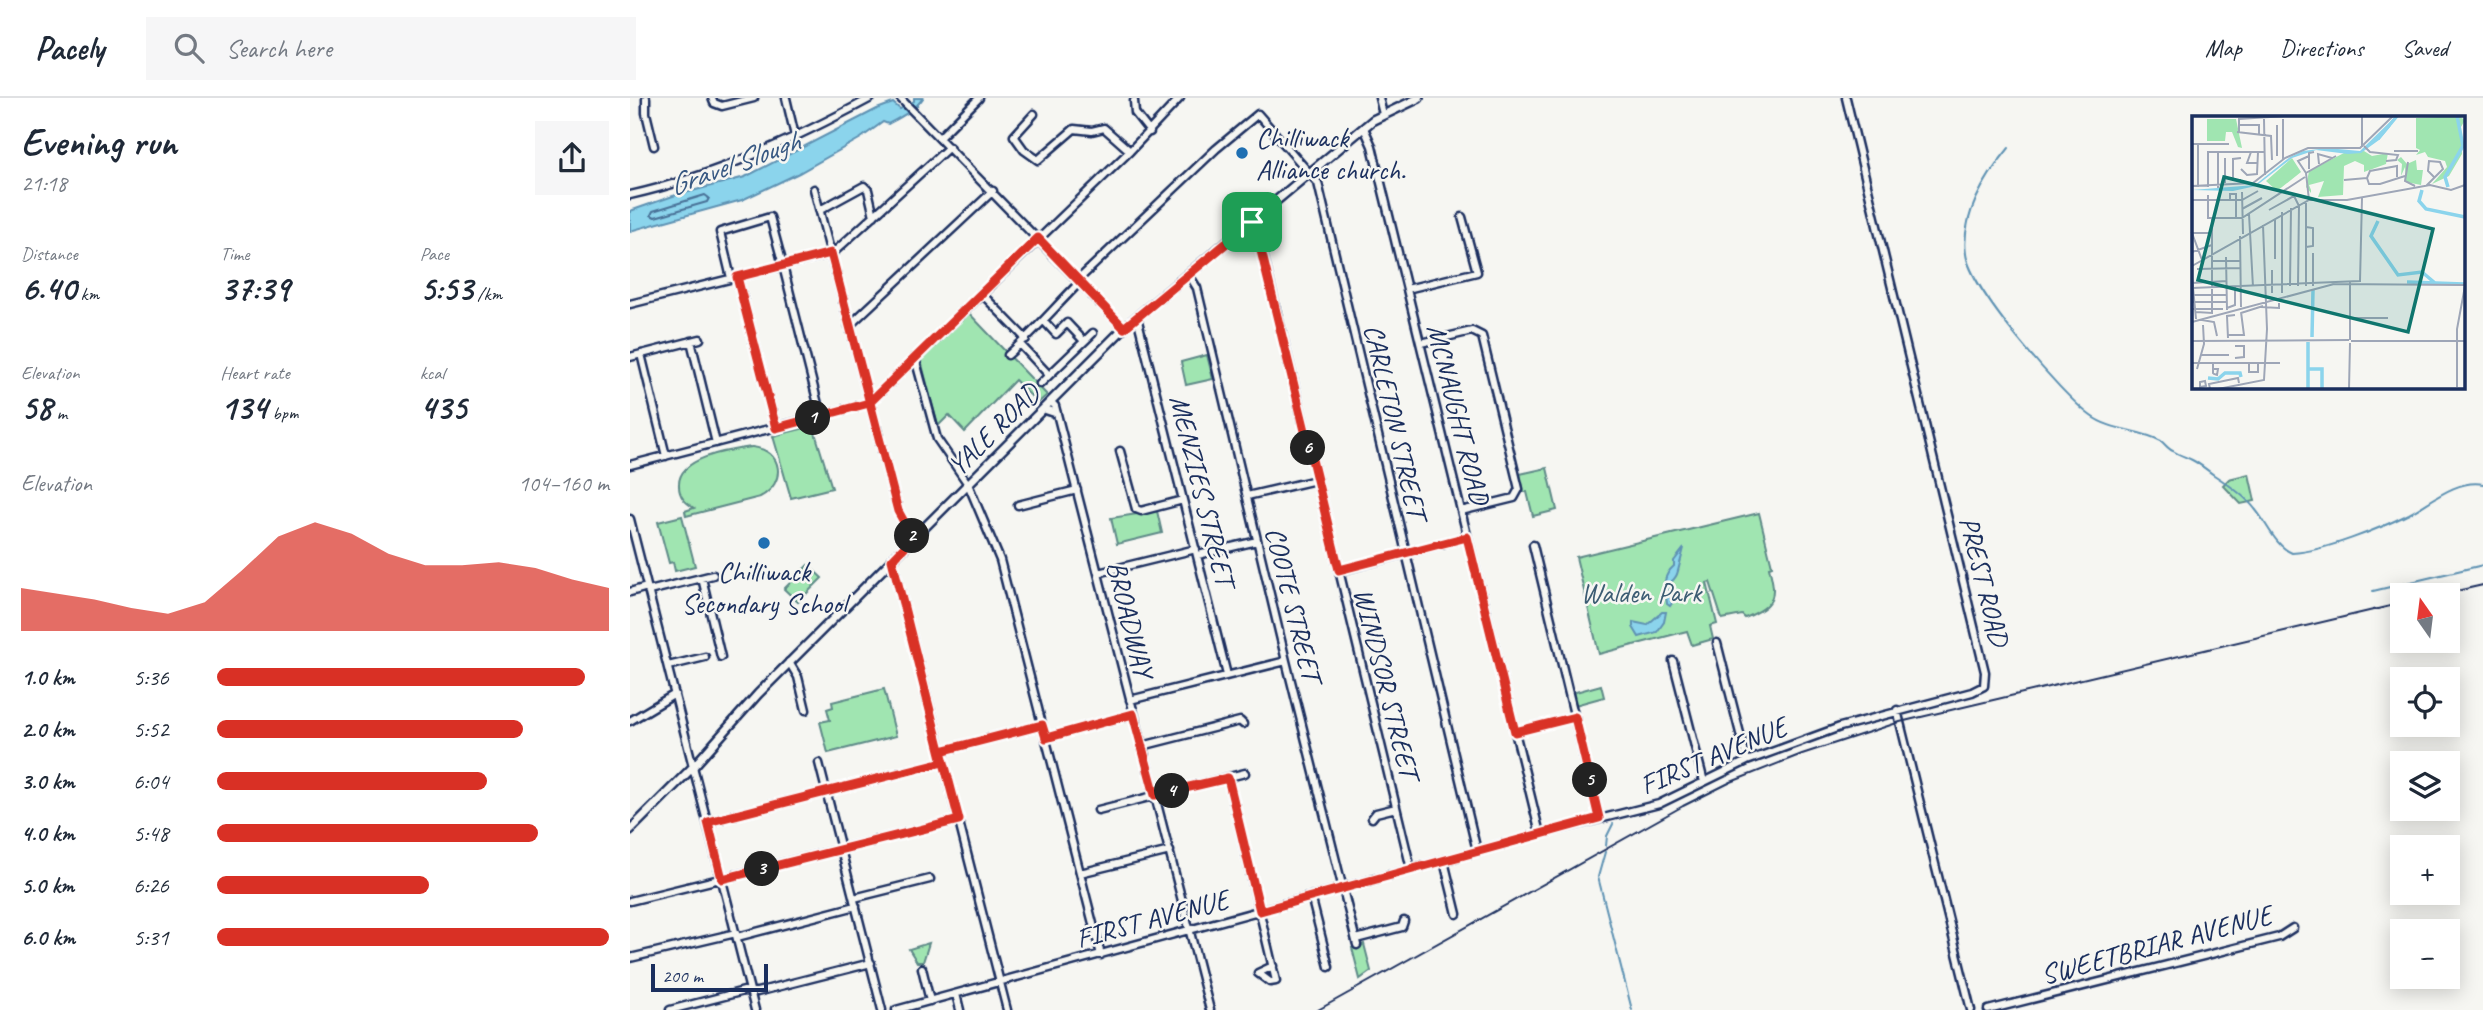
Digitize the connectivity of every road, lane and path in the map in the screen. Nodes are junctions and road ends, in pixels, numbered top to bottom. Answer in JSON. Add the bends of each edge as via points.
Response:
{"nodes":[{"id":1,"x":646,"y":98,"type":"edge"},
{"id":2,"x":712,"y":98,"type":"edge"},
{"id":3,"x":754,"y":98,"type":"edge"},
{"id":4,"x":786,"y":98,"type":"edge"},
{"id":5,"x":871,"y":98,"type":"edge"},
{"id":6,"x":900,"y":98,"type":"edge"},
{"id":7,"x":979,"y":98,"type":"edge"},
{"id":8,"x":1180,"y":98,"type":"edge"},
{"id":9,"x":1379,"y":98,"type":"edge"},
{"id":10,"x":1419,"y":98,"type":"edge"},
{"id":11,"x":1846,"y":98,"type":"edge"},
{"id":12,"x":1134,"y":101,"type":"dead end"},
{"id":13,"x":1034,"y":114,"type":"dead end"},
{"id":14,"x":1383,"y":114,"type":"junction"},
{"id":15,"x":1364,"y":128,"type":"junction"},
{"id":16,"x":1150,"y":132,"type":"junction"},
{"id":17,"x":795,"y":136,"type":"junction"},
{"id":18,"x":940,"y":137,"type":"junction"},
{"id":19,"x":654,"y":146,"type":"dead end"},
{"id":20,"x":949,"y":146,"type":"junction"},
{"id":21,"x":1130,"y":151,"type":"junction"},
{"id":22,"x":1309,"y":174,"type":"junction"},
{"id":23,"x":814,"y":189,"type":"dead end"},
{"id":24,"x":993,"y":191,"type":"junction"},
{"id":25,"x":630,"y":195,"type":"edge"},
{"id":26,"x":820,"y":210,"type":"junction"},
{"id":27,"x":874,"y":216,"type":"junction"},
{"id":28,"x":1462,"y":217,"type":"dead end"},
{"id":29,"x":1252,"y":222,"type":"junction"},
{"id":30,"x":1038,"y":238,"type":"junction"},
{"id":31,"x":831,"y":253,"type":"junction"},
{"id":32,"x":783,"y":266,"type":"junction"},
{"id":33,"x":1189,"y":275,"type":"junction"},
{"id":34,"x":734,"y":278,"type":"junction"},
{"id":35,"x":1079,"y":281,"type":"junction"},
{"id":36,"x":1407,"y":289,"type":"junction"},
{"id":37,"x":981,"y":293,"type":"junction"},
{"id":38,"x":630,"y":304,"type":"edge"},
{"id":39,"x":1137,"y":317,"type":"junction"},
{"id":40,"x":1044,"y":321,"type":"junction"},
{"id":41,"x":849,"y":326,"type":"junction"},
{"id":42,"x":1124,"y":328,"type":"junction"},
{"id":43,"x":1093,"y":332,"type":"dead end"},
{"id":44,"x":700,"y":339,"type":"dead end"},
{"id":45,"x":691,"y":341,"type":"junction"},
{"id":46,"x":1084,"y":341,"type":"junction"},
{"id":47,"x":1023,"y":342,"type":"junction"},
{"id":48,"x":1421,"y":344,"type":"junction"},
{"id":49,"x":641,"y":354,"type":"junction"},
{"id":50,"x":1008,"y":355,"type":"dead end"},
{"id":51,"x":630,"y":357,"type":"edge"},
{"id":52,"x":915,"y":358,"type":"junction"},
{"id":53,"x":1049,"y":375,"type":"junction"},
{"id":54,"x":1040,"y":384,"type":"dead end"},
{"id":55,"x":1051,"y":402,"type":"junction"},
{"id":56,"x":869,"y":403,"type":"junction"},
{"id":57,"x":1044,"y":409,"type":"junction"},
{"id":58,"x":1056,"y":413,"type":"junction"},
{"id":59,"x":821,"y":416,"type":"junction"},
{"id":60,"x":776,"y":428,"type":"junction"},
{"id":61,"x":716,"y":443,"type":"junction"},
{"id":62,"x":1120,"y":451,"type":"dead end"},
{"id":63,"x":666,"y":456,"type":"junction"},
{"id":64,"x":630,"y":465,"type":"edge"},
{"id":65,"x":1316,"y":480,"type":"junction"},
{"id":66,"x":968,"y":484,"type":"junction"},
{"id":67,"x":1077,"y":490,"type":"junction"},
{"id":68,"x":1247,"y":496,"type":"junction"},
{"id":69,"x":1183,"y":500,"type":"junction"},
{"id":70,"x":1018,"y":505,"type":"dead end"},
{"id":71,"x":1461,"y":511,"type":"junction"},
{"id":72,"x":630,"y":519,"type":"edge"},
{"id":73,"x":1467,"y":537,"type":"junction"},
{"id":74,"x":913,"y":538,"type":"junction"},
{"id":75,"x":1257,"y":541,"type":"junction"},
{"id":76,"x":1533,"y":545,"type":"dead end"},
{"id":77,"x":1197,"y":552,"type":"junction"},
{"id":78,"x":1406,"y":553,"type":"junction"},
{"id":79,"x":892,"y":560,"type":"junction"},
{"id":80,"x":1339,"y":570,"type":"junction"},
{"id":81,"x":1098,"y":573,"type":"junction"},
{"id":82,"x":713,"y":575,"type":"dead end"},
{"id":83,"x":702,"y":578,"type":"junction"},
{"id":84,"x":648,"y":589,"type":"junction"},
{"id":85,"x":630,"y":592,"type":"edge"},
{"id":86,"x":1717,"y":643,"type":"dead end"},
{"id":87,"x":705,"y":657,"type":"dead end"},
{"id":88,"x":721,"y":657,"type":"dead end"},
{"id":89,"x":1286,"y":661,"type":"junction"},
{"id":90,"x":1673,"y":661,"type":"dead end"},
{"id":91,"x":789,"y":662,"type":"junction"},
{"id":92,"x":668,"y":666,"type":"junction"},
{"id":93,"x":1227,"y":675,"type":"junction"},
{"id":94,"x":675,"y":694,"type":"junction"},
{"id":95,"x":1130,"y":700,"type":"junction"},
{"id":96,"x":806,"y":710,"type":"dead end"},
{"id":97,"x":1897,"y":710,"type":"junction"},
{"id":98,"x":1133,"y":714,"type":"junction"},
{"id":99,"x":1575,"y":717,"type":"junction"},
{"id":100,"x":630,"y":721,"type":"edge"},
{"id":101,"x":1243,"y":724,"type":"dead end"},
{"id":102,"x":1042,"y":725,"type":"junction"},
{"id":103,"x":1515,"y":732,"type":"junction"},
{"id":104,"x":1046,"y":738,"type":"junction"},
{"id":105,"x":1142,"y":746,"type":"junction"},
{"id":106,"x":941,"y":751,"type":"junction"},
{"id":107,"x":1747,"y":761,"type":"junction"},
{"id":108,"x":943,"y":762,"type":"junction"},
{"id":109,"x":819,"y":763,"type":"dead end"},
{"id":110,"x":694,"y":767,"type":"junction"},
{"id":111,"x":1245,"y":773,"type":"dead end"},
{"id":112,"x":1228,"y":778,"type":"junction"},
{"id":113,"x":1704,"y":782,"type":"junction"},
{"id":114,"x":827,"y":792,"type":"junction"},
{"id":115,"x":1155,"y":795,"type":"junction"},
{"id":116,"x":1396,"y":808,"type":"junction"},
{"id":117,"x":1098,"y":810,"type":"dead end"},
{"id":118,"x":1372,"y":818,"type":"dead end"},
{"id":119,"x":1599,"y":818,"type":"junction"},
{"id":120,"x":959,"y":820,"type":"junction"},
{"id":121,"x":708,"y":822,"type":"junction"},
{"id":122,"x":630,"y":830,"type":"edge"},
{"id":123,"x":1539,"y":834,"type":"junction"},
{"id":124,"x":842,"y":849,"type":"junction"},
{"id":125,"x":1170,"y":850,"type":"junction"},
{"id":126,"x":1477,"y":851,"type":"junction"},
{"id":127,"x":1444,"y":861,"type":"junction"},
{"id":128,"x":1411,"y":869,"type":"junction"},
{"id":129,"x":1080,"y":873,"type":"junction"},
{"id":130,"x":722,"y":879,"type":"junction"},
{"id":131,"x":930,"y":880,"type":"dead end"},
{"id":132,"x":1343,"y":888,"type":"junction"},
{"id":133,"x":1311,"y":896,"type":"junction"},
{"id":134,"x":854,"y":898,"type":"junction"},
{"id":135,"x":630,"y":901,"type":"edge"},
{"id":136,"x":856,"y":906,"type":"junction"},
{"id":137,"x":1260,"y":911,"type":"junction"},
{"id":138,"x":1457,"y":914,"type":"dead end"},
{"id":139,"x":1404,"y":921,"type":"dead end"},
{"id":140,"x":2293,"y":928,"type":"dead end"},
{"id":141,"x":1189,"y":930,"type":"junction"},
{"id":142,"x":736,"y":935,"type":"junction"},
{"id":143,"x":1101,"y":955,"type":"junction"},
{"id":144,"x":630,"y":958,"type":"edge"},
{"id":145,"x":871,"y":963,"type":"junction"},
{"id":146,"x":1272,"y":967,"type":"dead end"},
{"id":147,"x":1329,"y":967,"type":"dead end"},
{"id":148,"x":922,"y":968,"type":"dead end"},
{"id":149,"x":1000,"y":981,"type":"junction"},
{"id":150,"x":750,"y":992,"type":"junction"},
{"id":151,"x":956,"y":994,"type":"junction"},
{"id":152,"x":930,"y":1001,"type":"junction"},
{"id":153,"x":670,"y":1010,"type":"edge"},
{"id":154,"x":755,"y":1010,"type":"edge"},
{"id":155,"x":882,"y":1010,"type":"edge"},
{"id":156,"x":896,"y":1010,"type":"edge"},
{"id":157,"x":960,"y":1010,"type":"edge"},
{"id":158,"x":1007,"y":1010,"type":"edge"},
{"id":159,"x":1210,"y":1010,"type":"edge"},
{"id":160,"x":1971,"y":1010,"type":"edge"},
{"id":161,"x":1988,"y":1010,"type":"edge"}],
"edges":[{"from":1,"to":19,"type":"street"},
{"from":2,"to":3,"type":"street","via":[[722,106]]},
{"from":4,"to":17,"type":"street"},
{"from":5,"to":17,"type":"street"},
{"from":6,"to":18,"type":"street"},
{"from":7,"to":18,"type":"street"},
{"from":8,"to":16,"type":"street"},
{"from":9,"to":14,"type":"street"},
{"from":10,"to":14,"type":"main road","name":"YALE ROAD"},
{"from":11,"to":97,"type":"street","name":"PREST ROAD","via":[[1986,677],[1980,689]]},
{"from":12,"to":16,"type":"street","via":[[1135,113]]},
{"from":13,"to":21,"type":"street","via":[[1014,136],[1038,160],[1074,129],[1104,128]]},
{"from":14,"to":15,"type":"main road","name":"YALE ROAD"},
{"from":15,"to":22,"type":"main road","name":"YALE ROAD"},
{"from":15,"to":36,"type":"street","name":"MCNAUGHT ROAD"},
{"from":16,"to":21,"type":"street"},
{"from":17,"to":25,"type":"street","via":[[680,182]]},
{"from":18,"to":20,"type":"street"},
{"from":20,"to":24,"type":"street"},
{"from":20,"to":27,"type":"street"},
{"from":21,"to":30,"type":"street"},
{"from":22,"to":29,"type":"main road","name":"YALE ROAD"},
{"from":22,"to":35,"type":"street","name":"CARLETON STREET","via":[[1258,114]]},
{"from":22,"to":78,"type":"street","name":"CARLETON STREET","via":[[1318,183]]},
{"from":23,"to":26,"type":"street"},
{"from":24,"to":30,"type":"street"},
{"from":24,"to":41,"type":"street"},
{"from":26,"to":27,"type":"street","via":[[864,186]]},
{"from":26,"to":31,"type":"street"},
{"from":27,"to":31,"type":"street"},
{"from":28,"to":36,"type":"street","via":[[1477,272]]},
{"from":29,"to":33,"type":"main road","name":"YALE ROAD"},
{"from":29,"to":65,"type":"street","name":"WINDSOR STREET"},
{"from":30,"to":35,"type":"street"},
{"from":30,"to":37,"type":"street"},
{"from":31,"to":32,"type":"street"},
{"from":31,"to":41,"type":"street"},
{"from":32,"to":34,"type":"street"},
{"from":32,"to":34,"type":"street","via":[[770,217],[720,232]]},
{"from":32,"to":59,"type":"street"},
{"from":33,"to":39,"type":"main road","name":"YALE ROAD"},
{"from":33,"to":68,"type":"street","name":"COOTE STREET","via":[[1197,288]]},
{"from":34,"to":38,"type":"street"},
{"from":34,"to":60,"type":"street"},
{"from":35,"to":40,"type":"street"},
{"from":35,"to":42,"type":"street"},
{"from":36,"to":48,"type":"street","name":"MCNAUGHT ROAD"},
{"from":37,"to":47,"type":"street"},
{"from":37,"to":52,"type":"street"},
{"from":39,"to":42,"type":"main road","name":"YALE ROAD"},
{"from":39,"to":69,"type":"street","name":"MENZIES STREET"},
{"from":40,"to":46,"type":"street","via":[[1056,334],[1067,323]]},
{"from":40,"to":47,"type":"street"},
{"from":41,"to":56,"type":"street"},
{"from":42,"to":55,"type":"main road","name":"YALE ROAD"},
{"from":43,"to":46,"type":"street"},
{"from":44,"to":45,"type":"street"},
{"from":45,"to":49,"type":"street"},
{"from":45,"to":61,"type":"street"},
{"from":46,"to":53,"type":"street"},
{"from":47,"to":50,"type":"street"},
{"from":47,"to":53,"type":"street"},
{"from":48,"to":71,"type":"street","name":"MCNAUGHT ROAD"},
{"from":48,"to":71,"type":"street","via":[[1472,331],[1482,336],[1516,476],[1519,489],[1514,498]]},
{"from":49,"to":51,"type":"street"},
{"from":49,"to":63,"type":"street"},
{"from":52,"to":56,"type":"street"},
{"from":52,"to":66,"type":"street","via":[[937,439]]},
{"from":53,"to":54,"type":"street"},
{"from":55,"to":57,"type":"main road","name":"YALE ROAD"},
{"from":55,"to":58,"type":"street","name":"BROADWAY"},
{"from":56,"to":59,"type":"street"},
{"from":56,"to":74,"type":"street","via":[[898,511]]},
{"from":57,"to":58,"type":"main road"},
{"from":57,"to":66,"type":"main road","name":"YALE ROAD"},
{"from":58,"to":67,"type":"street","name":"BROADWAY"},
{"from":59,"to":60,"type":"street"},
{"from":60,"to":61,"type":"street"},
{"from":61,"to":63,"type":"street"},
{"from":62,"to":69,"type":"street","via":[[1136,509]]},
{"from":63,"to":64,"type":"street"},
{"from":65,"to":68,"type":"street"},
{"from":65,"to":80,"type":"street","name":"WINDSOR STREET"},
{"from":66,"to":74,"type":"main road","name":"YALE ROAD"},
{"from":66,"to":102,"type":"street","via":[[1000,561]]},
{"from":67,"to":70,"type":"street"},
{"from":67,"to":81,"type":"street","name":"BROADWAY"},
{"from":68,"to":75,"type":"street","name":"COOTE STREET"},
{"from":69,"to":77,"type":"street","name":"MENZIES STREET"},
{"from":71,"to":73,"type":"street","name":"MCNAUGHT ROAD"},
{"from":72,"to":84,"type":"street"},
{"from":73,"to":78,"type":"street"},
{"from":73,"to":103,"type":"street","name":"MCNAUGHT ROAD"},
{"from":74,"to":79,"type":"main road","name":"YALE ROAD"},
{"from":75,"to":77,"type":"street"},
{"from":75,"to":89,"type":"street","name":"COOTE STREET"},
{"from":76,"to":99,"type":"street"},
{"from":77,"to":81,"type":"street"},
{"from":77,"to":93,"type":"street","name":"MENZIES STREET"},
{"from":78,"to":80,"type":"street"},
{"from":78,"to":126,"type":"street","name":"CARLETON STREET"},
{"from":79,"to":91,"type":"main road","name":"YALE ROAD"},
{"from":79,"to":106,"type":"street"},
{"from":80,"to":116,"type":"street","name":"WINDSOR STREET"},
{"from":81,"to":95,"type":"street","name":"BROADWAY"},
{"from":82,"to":83,"type":"street"},
{"from":83,"to":84,"type":"street"},
{"from":83,"to":88,"type":"street"},
{"from":84,"to":85,"type":"street"},
{"from":84,"to":92,"type":"street"},
{"from":86,"to":107,"type":"street"},
{"from":87,"to":92,"type":"street"},
{"from":89,"to":93,"type":"street"},
{"from":89,"to":132,"type":"street","name":"COOTE STREET"},
{"from":90,"to":113,"type":"street"},
{"from":91,"to":96,"type":"street"},
{"from":91,"to":110,"type":"main road","name":"YALE ROAD"},
{"from":92,"to":94,"type":"street"},
{"from":93,"to":95,"type":"street"},
{"from":94,"to":100,"type":"street"},
{"from":94,"to":110,"type":"street"},
{"from":95,"to":98,"type":"street","name":"BROADWAY"},
{"from":97,"to":107,"type":"street","name":"FIRST AVENUE"},
{"from":97,"to":160,"type":"street"},
{"from":98,"to":104,"type":"street"},
{"from":98,"to":105,"type":"street","name":"BROADWAY"},
{"from":99,"to":103,"type":"street"},
{"from":99,"to":119,"type":"street"},
{"from":101,"to":105,"type":"street","via":[[1240,721]]},
{"from":102,"to":104,"type":"street"},
{"from":102,"to":106,"type":"street"},
{"from":103,"to":123,"type":"street","name":"MCNAUGHT ROAD"},
{"from":104,"to":129,"type":"street"},
{"from":105,"to":115,"type":"street","name":"BROADWAY"},
{"from":106,"to":108,"type":"street"},
{"from":107,"to":113,"type":"street","name":"FIRST AVENUE"},
{"from":108,"to":114,"type":"street"},
{"from":108,"to":120,"type":"street"},
{"from":109,"to":114,"type":"street"},
{"from":110,"to":121,"type":"street"},
{"from":110,"to":122,"type":"main road","name":"YALE ROAD"},
{"from":111,"to":112,"type":"street"},
{"from":112,"to":115,"type":"street"},
{"from":112,"to":137,"type":"street"},
{"from":113,"to":119,"type":"street","name":"FIRST AVENUE","via":[[1659,803]]},
{"from":114,"to":121,"type":"street"},
{"from":114,"to":124,"type":"street"},
{"from":115,"to":117,"type":"street"},
{"from":115,"to":125,"type":"street","name":"BROADWAY"},
{"from":116,"to":118,"type":"street"},
{"from":116,"to":128,"type":"street","name":"WINDSOR STREET"},
{"from":119,"to":123,"type":"street","name":"FIRST AVENUE"},
{"from":120,"to":124,"type":"street"},
{"from":120,"to":149,"type":"street"},
{"from":121,"to":130,"type":"street"},
{"from":123,"to":126,"type":"street","name":"FIRST AVENUE"},
{"from":124,"to":130,"type":"street"},
{"from":124,"to":134,"type":"street"},
{"from":125,"to":129,"type":"street"},
{"from":125,"to":141,"type":"street","name":"BROADWAY"},
{"from":126,"to":127,"type":"street","name":"FIRST AVENUE"},
{"from":127,"to":128,"type":"street","name":"FIRST AVENUE"},
{"from":127,"to":138,"type":"street"},
{"from":128,"to":132,"type":"street","name":"FIRST AVENUE"},
{"from":129,"to":143,"type":"street"},
{"from":130,"to":135,"type":"street"},
{"from":130,"to":142,"type":"street"},
{"from":131,"to":134,"type":"street"},
{"from":132,"to":133,"type":"street","name":"FIRST AVENUE"},
{"from":132,"to":139,"type":"street","name":"COOTE STREET","via":[[1357,942],[1402,927]]},
{"from":133,"to":137,"type":"street","name":"FIRST AVENUE"},
{"from":133,"to":147,"type":"street"},
{"from":134,"to":136,"type":"street"},
{"from":136,"to":142,"type":"street"},
{"from":136,"to":145,"type":"street"},
{"from":137,"to":141,"type":"street","name":"FIRST AVENUE"},
{"from":137,"to":146,"type":"street"},
{"from":140,"to":161,"type":"street","name":"SWEETBRIAR AVENUE","via":[[2279,937]]},
{"from":141,"to":143,"type":"street","name":"FIRST AVENUE"},
{"from":141,"to":159,"type":"street","name":"BROADWAY"},
{"from":142,"to":144,"type":"street"},
{"from":142,"to":150,"type":"street"},
{"from":143,"to":149,"type":"street","name":"FIRST AVENUE"},
{"from":145,"to":150,"type":"street"},
{"from":145,"to":155,"type":"street"},
{"from":148,"to":152,"type":"street"},
{"from":149,"to":151,"type":"street","name":"FIRST AVENUE"},
{"from":149,"to":158,"type":"street"},
{"from":150,"to":153,"type":"street"},
{"from":150,"to":154,"type":"street"},
{"from":151,"to":152,"type":"street","name":"FIRST AVENUE"},
{"from":151,"to":157,"type":"street"},
{"from":152,"to":156,"type":"street","name":"FIRST AVENUE"}]}
